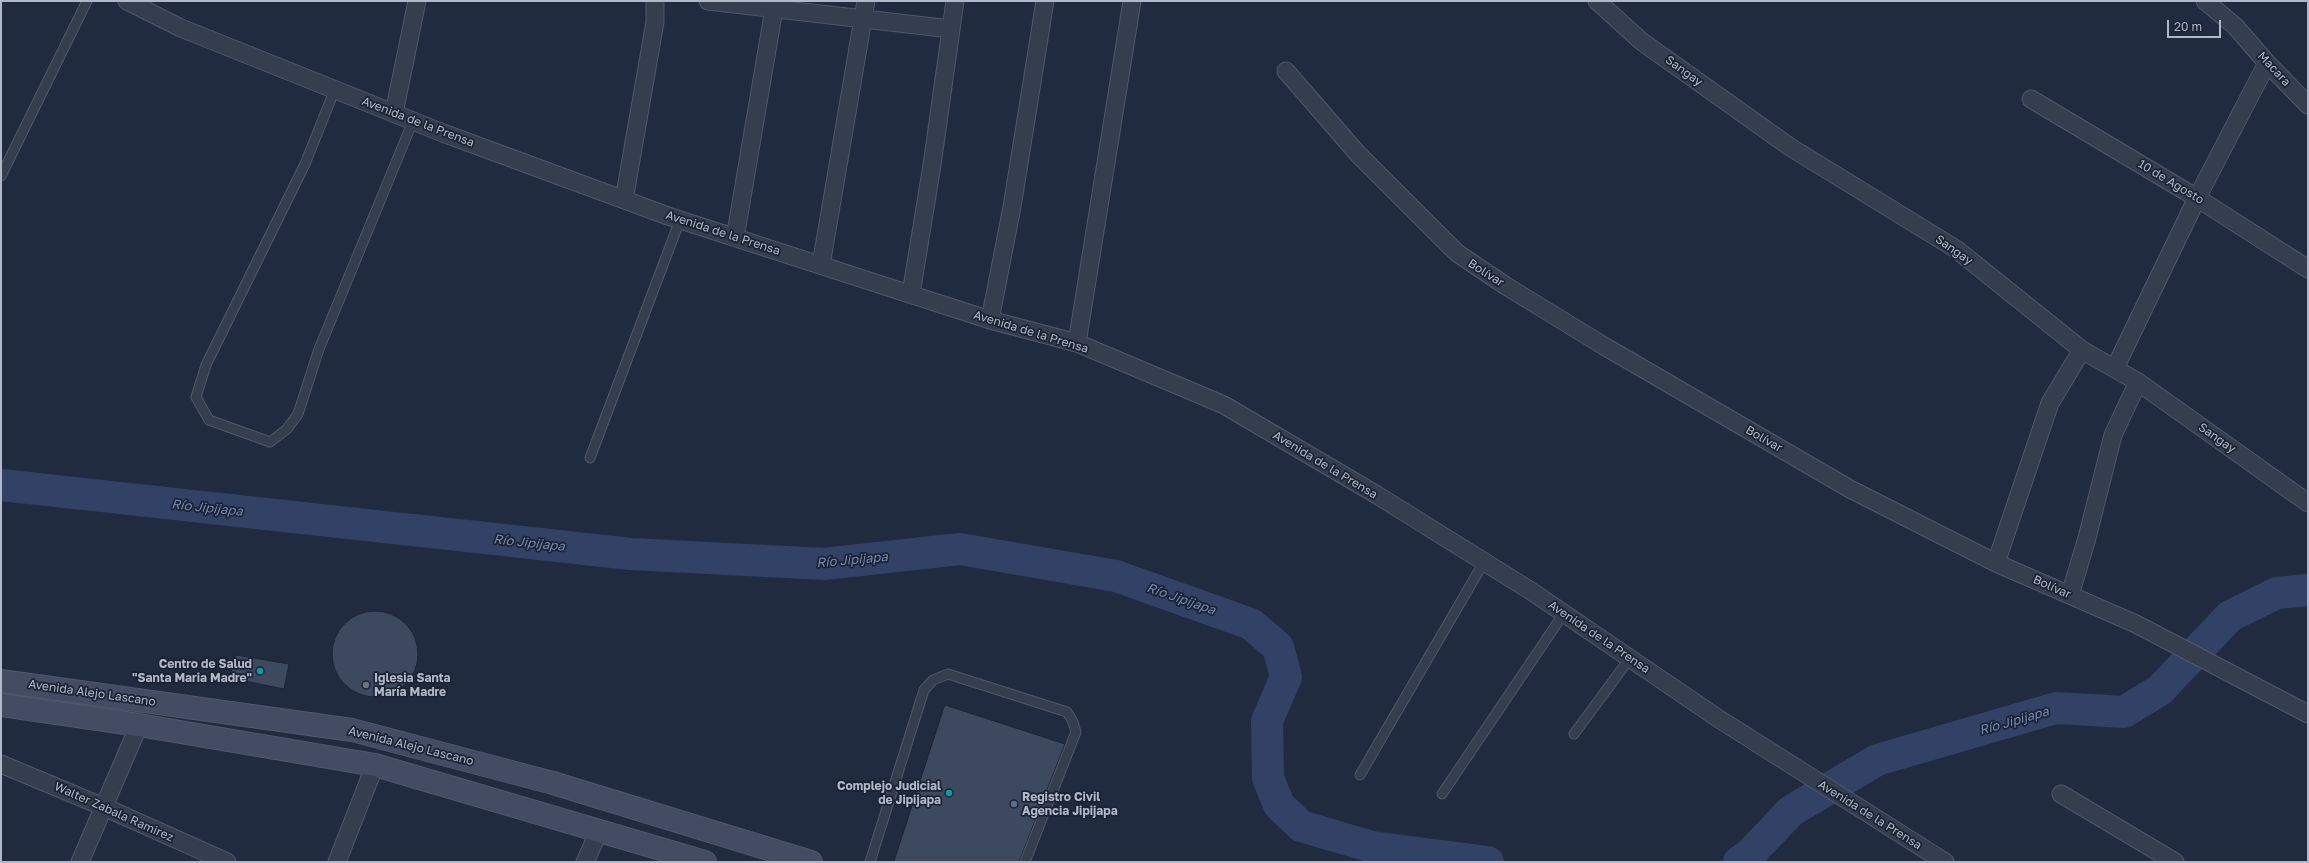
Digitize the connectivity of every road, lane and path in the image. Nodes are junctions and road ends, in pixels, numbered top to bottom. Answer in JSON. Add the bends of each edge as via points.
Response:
{"nodes":[{"id":1,"x":87,"y":1,"type":"edge"},
{"id":2,"x":127,"y":1,"type":"edge"},
{"id":3,"x":417,"y":1,"type":"edge"},
{"id":4,"x":655,"y":1,"type":"edge"},
{"id":5,"x":708,"y":1,"type":"edge"},
{"id":6,"x":866,"y":1,"type":"edge"},
{"id":7,"x":955,"y":1,"type":"edge"},
{"id":8,"x":1045,"y":1,"type":"edge"},
{"id":9,"x":1132,"y":1,"type":"edge"},
{"id":10,"x":1597,"y":1,"type":"edge"},
{"id":11,"x":2205,"y":1,"type":"edge"},
{"id":12,"x":774,"y":9,"type":"junction"},
{"id":13,"x":862,"y":18,"type":"junction"},
{"id":14,"x":951,"y":29,"type":"junction"},
{"id":15,"x":2267,"y":63,"type":"junction"},
{"id":16,"x":1286,"y":71,"type":"dead end"},
{"id":17,"x":335,"y":89,"type":"junction"},
{"id":18,"x":2031,"y":99,"type":"dead end"},
{"id":19,"x":2308,"y":105,"type":"edge"},
{"id":20,"x":394,"y":113,"type":"junction"},
{"id":21,"x":413,"y":120,"type":"junction"},
{"id":22,"x":1,"y":176,"type":"edge"},
{"id":23,"x":2197,"y":198,"type":"junction"},
{"id":24,"x":624,"y":200,"type":"junction"},
{"id":25,"x":680,"y":220,"type":"junction"},
{"id":26,"x":735,"y":238,"type":"junction"},
{"id":27,"x":821,"y":265,"type":"junction"},
{"id":28,"x":2308,"y":269,"type":"edge"},
{"id":29,"x":911,"y":294,"type":"junction"},
{"id":30,"x":990,"y":320,"type":"junction"},
{"id":31,"x":1077,"y":343,"type":"junction"},
{"id":32,"x":2082,"y":350,"type":"junction"},
{"id":33,"x":2115,"y":368,"type":"junction"},
{"id":34,"x":2138,"y":382,"type":"junction"},
{"id":35,"x":590,"y":458,"type":"dead end"},
{"id":36,"x":2308,"y":503,"type":"edge"},
{"id":37,"x":1484,"y":562,"type":"junction"},
{"id":38,"x":1996,"y":563,"type":"junction"},
{"id":39,"x":2070,"y":595,"type":"junction"},
{"id":40,"x":1564,"y":613,"type":"junction"},
{"id":41,"x":1630,"y":658,"type":"junction"},
{"id":42,"x":1,"y":681,"type":"edge"},
{"id":43,"x":1,"y":705,"type":"edge"},
{"id":44,"x":2308,"y":714,"type":"edge"},
{"id":45,"x":139,"y":725,"type":"junction"},
{"id":46,"x":1574,"y":734,"type":"dead end"},
{"id":47,"x":1,"y":764,"type":"edge"},
{"id":48,"x":375,"y":765,"type":"junction"},
{"id":49,"x":1360,"y":775,"type":"dead end"},
{"id":50,"x":1442,"y":794,"type":"dead end"},
{"id":51,"x":2061,"y":794,"type":"dead end"},
{"id":52,"x":104,"y":807,"type":"junction"},
{"id":53,"x":598,"y":831,"type":"junction"},
{"id":54,"x":80,"y":862,"type":"edge"},
{"id":55,"x":227,"y":862,"type":"edge"},
{"id":56,"x":337,"y":862,"type":"edge"},
{"id":57,"x":584,"y":862,"type":"edge"},
{"id":58,"x":705,"y":862,"type":"edge"},
{"id":59,"x":811,"y":862,"type":"edge"},
{"id":60,"x":870,"y":862,"type":"edge"},
{"id":61,"x":1025,"y":862,"type":"edge"},
{"id":62,"x":1945,"y":862,"type":"edge"},
{"id":63,"x":2175,"y":862,"type":"edge"}],
"edges":[{"from":1,"to":22,"type":"lane"},
{"from":2,"to":17,"type":"street","name":"Avenida de la Prensa","via":[[181,28]]},
{"from":3,"to":20,"type":"street"},
{"from":4,"to":24,"type":"street","via":[[655,22]]},
{"from":5,"to":12,"type":"street"},
{"from":6,"to":13,"type":"street"},
{"from":7,"to":14,"type":"street"},
{"from":8,"to":30,"type":"street","via":[[1012,208]]},
{"from":9,"to":31,"type":"street"},
{"from":10,"to":32,"type":"street","name":"Sangay","via":[[1641,41],[1790,147],[1956,249]]},
{"from":11,"to":15,"type":"street","name":"Macara","via":[[2235,26]]},
{"from":12,"to":13,"type":"street"},
{"from":12,"to":26,"type":"street"},
{"from":13,"to":14,"type":"street"},
{"from":13,"to":27,"type":"street"},
{"from":14,"to":29,"type":"street"},
{"from":15,"to":19,"type":"street","name":"Macara"},
{"from":15,"to":23,"type":"street"},
{"from":16,"to":38,"type":"street","name":"Bolívar","via":[[1357,152],[1457,253],[1604,346],[1850,489]]},
{"from":17,"to":20,"type":"street","name":"Avenida de la Prensa"},
{"from":17,"to":21,"type":"lane","via":[[305,164],[206,365],[196,397],[209,420],[270,442],[287,429],[298,414],[319,349]]},
{"from":18,"to":23,"type":"street","name":"10 de Agosto"},
{"from":20,"to":21,"type":"street","name":"Avenida de la Prensa"},
{"from":21,"to":24,"type":"street","name":"Avenida de la Prensa"},
{"from":23,"to":28,"type":"street","name":"10 de Agosto"},
{"from":23,"to":33,"type":"street"},
{"from":24,"to":25,"type":"street","name":"Avenida de la Prensa"},
{"from":25,"to":26,"type":"street","name":"Avenida de la Prensa"},
{"from":25,"to":35,"type":"lane"},
{"from":26,"to":27,"type":"street","name":"Avenida de la Prensa"},
{"from":27,"to":29,"type":"street","name":"Avenida de la Prensa"},
{"from":29,"to":30,"type":"street","name":"Avenida de la Prensa"},
{"from":30,"to":31,"type":"street","name":"Avenida de la Prensa"},
{"from":31,"to":37,"type":"street","name":"Avenida de la Prensa","via":[[1224,405]]},
{"from":32,"to":33,"type":"street","name":"Sangay"},
{"from":32,"to":38,"type":"street","via":[[2050,403]]},
{"from":33,"to":34,"type":"street","name":"Sangay"},
{"from":34,"to":36,"type":"street","name":"Sangay"},
{"from":34,"to":39,"type":"street","via":[[2113,435]]},
{"from":37,"to":40,"type":"street","name":"Avenida de la Prensa"},
{"from":37,"to":49,"type":"lane"},
{"from":38,"to":39,"type":"street","name":"Bolívar"},
{"from":39,"to":44,"type":"street","name":"Bolívar","via":[[2136,624]]},
{"from":40,"to":41,"type":"street","name":"Avenida de la Prensa"},
{"from":40,"to":50,"type":"lane"},
{"from":41,"to":46,"type":"lane"},
{"from":41,"to":62,"type":"street","name":"Avenida de la Prensa","via":[[1719,719]]},
{"from":42,"to":59,"type":"main road","name":"Avenida Alejo Lascano","via":[[352,730],[553,783]]},
{"from":43,"to":45,"type":"main road","name":"Avenida Alejo Lascano"},
{"from":45,"to":48,"type":"main road","name":"Avenida Alejo Lascano"},
{"from":45,"to":52,"type":"street"},
{"from":47,"to":52,"type":"street","name":"Walter Zabala Ramirez"},
{"from":48,"to":53,"type":"main road","name":"Avenida Alejo Lascano"},
{"from":48,"to":56,"type":"street"},
{"from":51,"to":63,"type":"street"},
{"from":52,"to":54,"type":"street"},
{"from":52,"to":55,"type":"street","name":"Walter Zabala Ramirez"},
{"from":53,"to":57,"type":"street"},
{"from":53,"to":58,"type":"main road","name":"Avenida Alejo Lascano"},
{"from":60,"to":61,"type":"lane","via":[[924,690],[933,680],[948,674],[1067,712],[1073,722],[1076,732]]}]}
